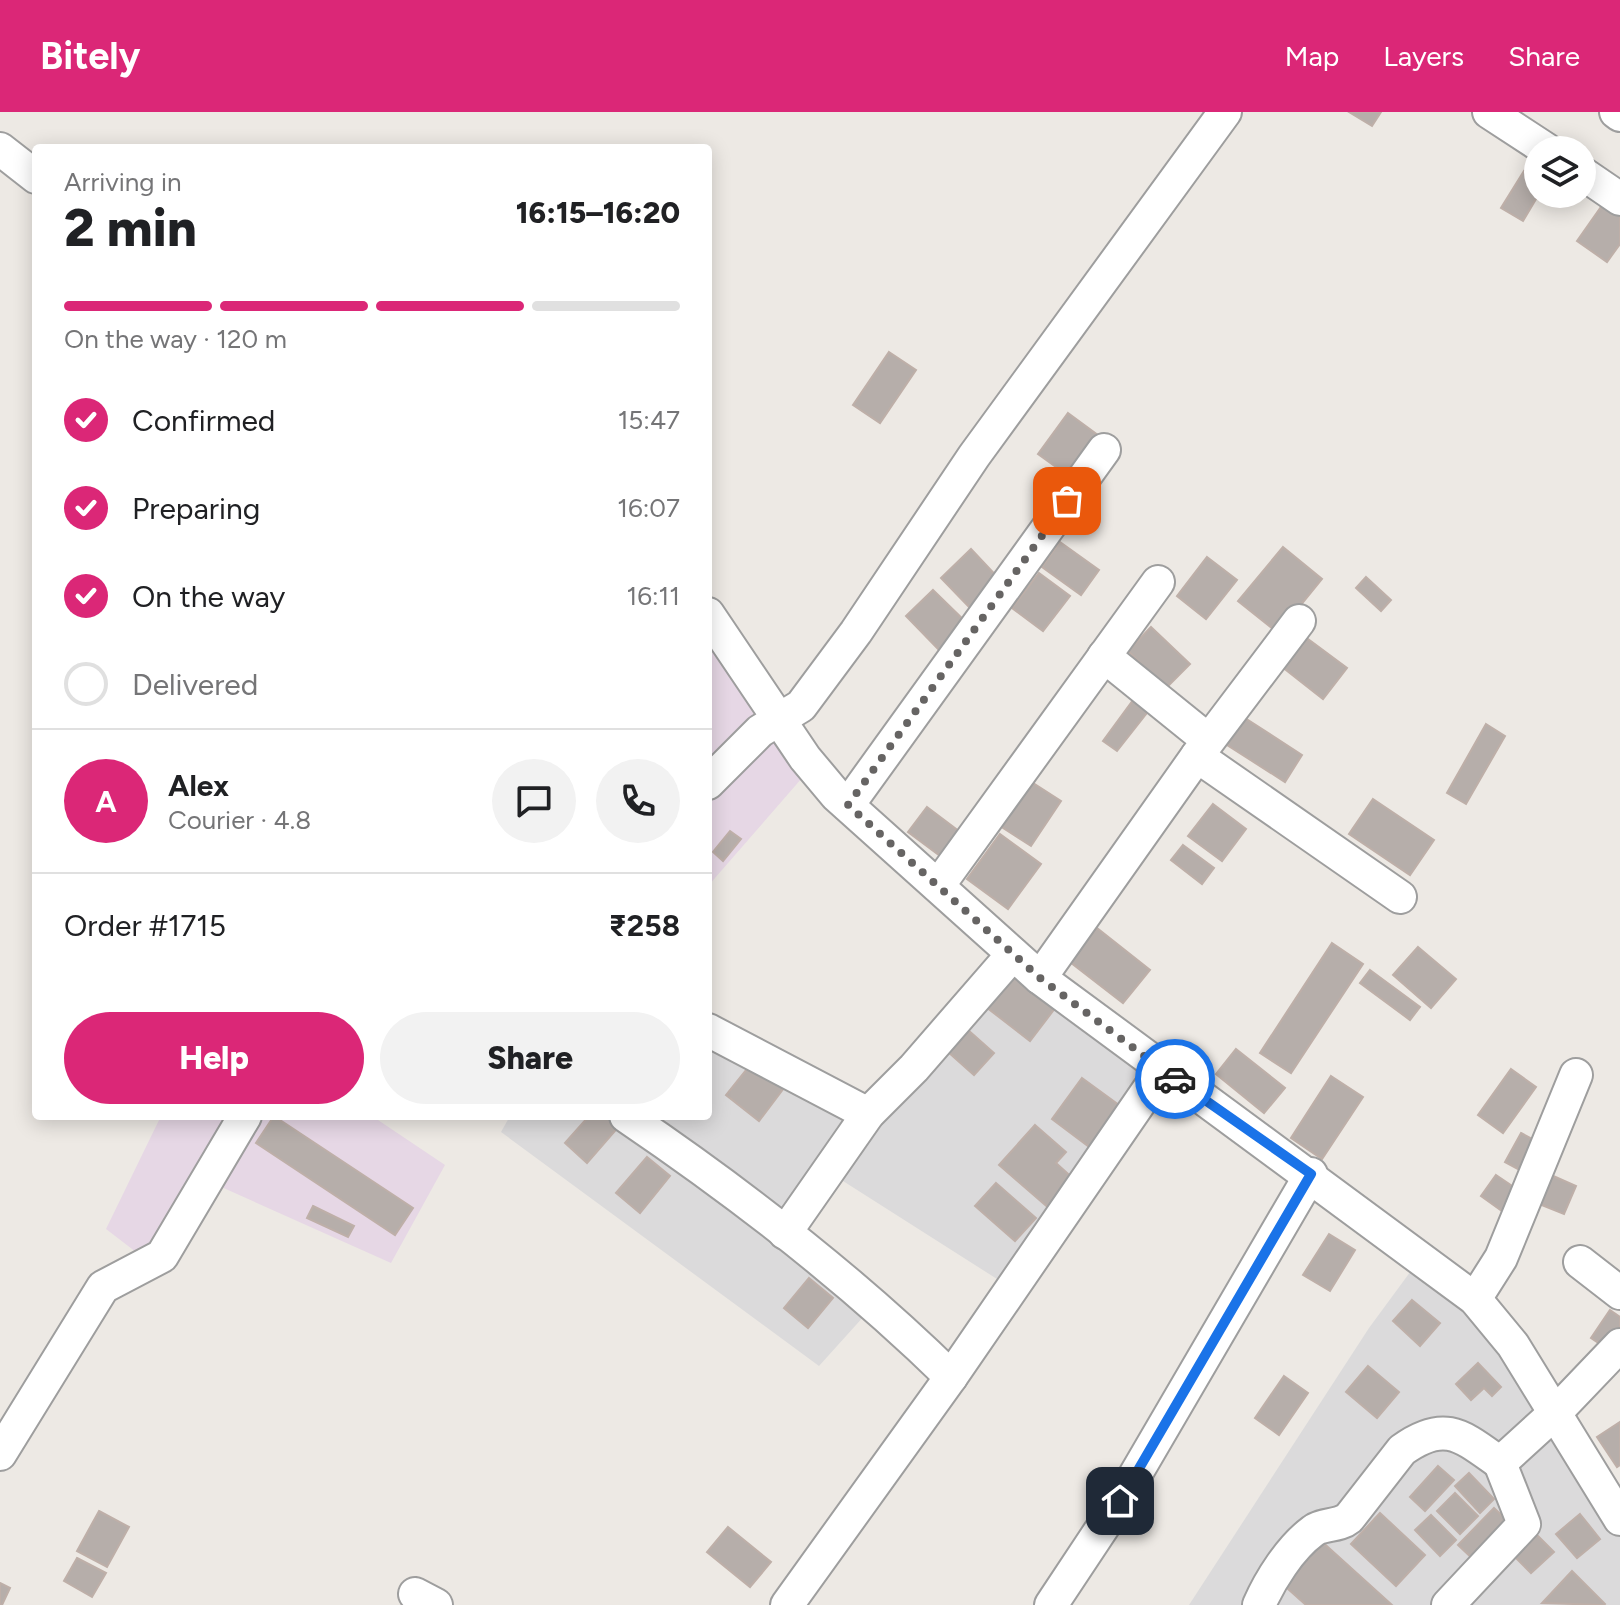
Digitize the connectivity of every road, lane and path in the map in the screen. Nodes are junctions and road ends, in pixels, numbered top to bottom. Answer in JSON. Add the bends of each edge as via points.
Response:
{"nodes":[{"id":1,"x":1225,"y":112,"type":"edge"},
{"id":2,"x":1489,"y":112,"type":"edge"},
{"id":3,"x":1526,"y":136,"type":"edge"},
{"id":4,"x":0,"y":149,"type":"edge"},
{"id":5,"x":32,"y":174,"type":"edge"},
{"id":6,"x":1596,"y":183,"type":"edge"},
{"id":7,"x":1620,"y":199,"type":"edge"},
{"id":8,"x":1104,"y":450,"type":"dead end"},
{"id":9,"x":1158,"y":582,"type":"dead end"},
{"id":10,"x":712,"y":620,"type":"edge"},
{"id":11,"x":1299,"y":621,"type":"dead end"},
{"id":12,"x":1104,"y":656,"type":"junction"},
{"id":13,"x":780,"y":722,"type":"junction"},
{"id":14,"x":1202,"y":748,"type":"junction"},
{"id":15,"x":712,"y":779,"type":"edge"},
{"id":16,"x":848,"y":805,"type":"junction"},
{"id":17,"x":938,"y":886,"type":"junction"},
{"id":18,"x":1400,"y":897,"type":"dead end"},
{"id":19,"x":1013,"y":954,"type":"junction"},
{"id":20,"x":1040,"y":978,"type":"junction"},
{"id":21,"x":712,"y":1032,"type":"edge"},
{"id":22,"x":1162,"y":1070,"type":"junction"},
{"id":23,"x":1576,"y":1075,"type":"dead end"},
{"id":24,"x":868,"y":1114,"type":"junction"},
{"id":25,"x":243,"y":1120,"type":"edge"},
{"id":26,"x":632,"y":1120,"type":"edge"},
{"id":27,"x":1311,"y":1174,"type":"junction"},
{"id":28,"x":785,"y":1233,"type":"junction"},
{"id":29,"x":1580,"y":1262,"type":"dead end"},
{"id":30,"x":1620,"y":1293,"type":"edge"},
{"id":31,"x":1475,"y":1299,"type":"junction"},
{"id":32,"x":1620,"y":1345,"type":"edge"},
{"id":33,"x":951,"y":1377,"type":"junction"},
{"id":34,"x":1556,"y":1412,"type":"junction"},
{"id":35,"x":0,"y":1454,"type":"edge"},
{"id":36,"x":1500,"y":1463,"type":"junction"},
{"id":37,"x":1620,"y":1519,"type":"edge"},
{"id":38,"x":787,"y":1605,"type":"edge"},
{"id":39,"x":1051,"y":1605,"type":"edge"},
{"id":40,"x":1259,"y":1605,"type":"edge"},
{"id":41,"x":1448,"y":1605,"type":"edge"}],
"edges":[{"from":1,"to":13,"type":"street","via":[[974,456],[838,656],[801,706]]},
{"from":2,"to":3,"type":"street"},
{"from":4,"to":5,"type":"street"},
{"from":6,"to":7,"type":"street"},
{"from":8,"to":16,"type":"street"},
{"from":9,"to":12,"type":"street"},
{"from":10,"to":13,"type":"street"},
{"from":11,"to":14,"type":"street"},
{"from":12,"to":14,"type":"street"},
{"from":12,"to":17,"type":"street"},
{"from":13,"to":15,"type":"street","via":[[760,731]]},
{"from":13,"to":16,"type":"street"},
{"from":14,"to":18,"type":"street"},
{"from":14,"to":20,"type":"street"},
{"from":16,"to":17,"type":"street"},
{"from":17,"to":19,"type":"street"},
{"from":19,"to":20,"type":"street"},
{"from":19,"to":24,"type":"street"},
{"from":20,"to":22,"type":"street"},
{"from":21,"to":24,"type":"street"},
{"from":22,"to":27,"type":"street"},
{"from":22,"to":33,"type":"street"},
{"from":23,"to":31,"type":"street","via":[[1501,1258]]},
{"from":24,"to":28,"type":"street"},
{"from":25,"to":35,"type":"street","via":[[162,1256],[103,1287]]},
{"from":26,"to":28,"type":"street"},
{"from":27,"to":31,"type":"street"},
{"from":27,"to":39,"type":"street","via":[[1120,1501]]},
{"from":28,"to":33,"type":"street"},
{"from":29,"to":30,"type":"street"},
{"from":31,"to":34,"type":"street","via":[[1513,1345]]},
{"from":32,"to":34,"type":"street"},
{"from":33,"to":38,"type":"street"},
{"from":34,"to":36,"type":"street"},
{"from":34,"to":37,"type":"street"},
{"from":36,"to":40,"type":"street","via":[[1454,1433],[1434,1433],[1413,1442],[1349,1518],[1313,1530],[1272,1579]]},
{"from":36,"to":41,"type":"street","via":[[1524,1524]]}]}
